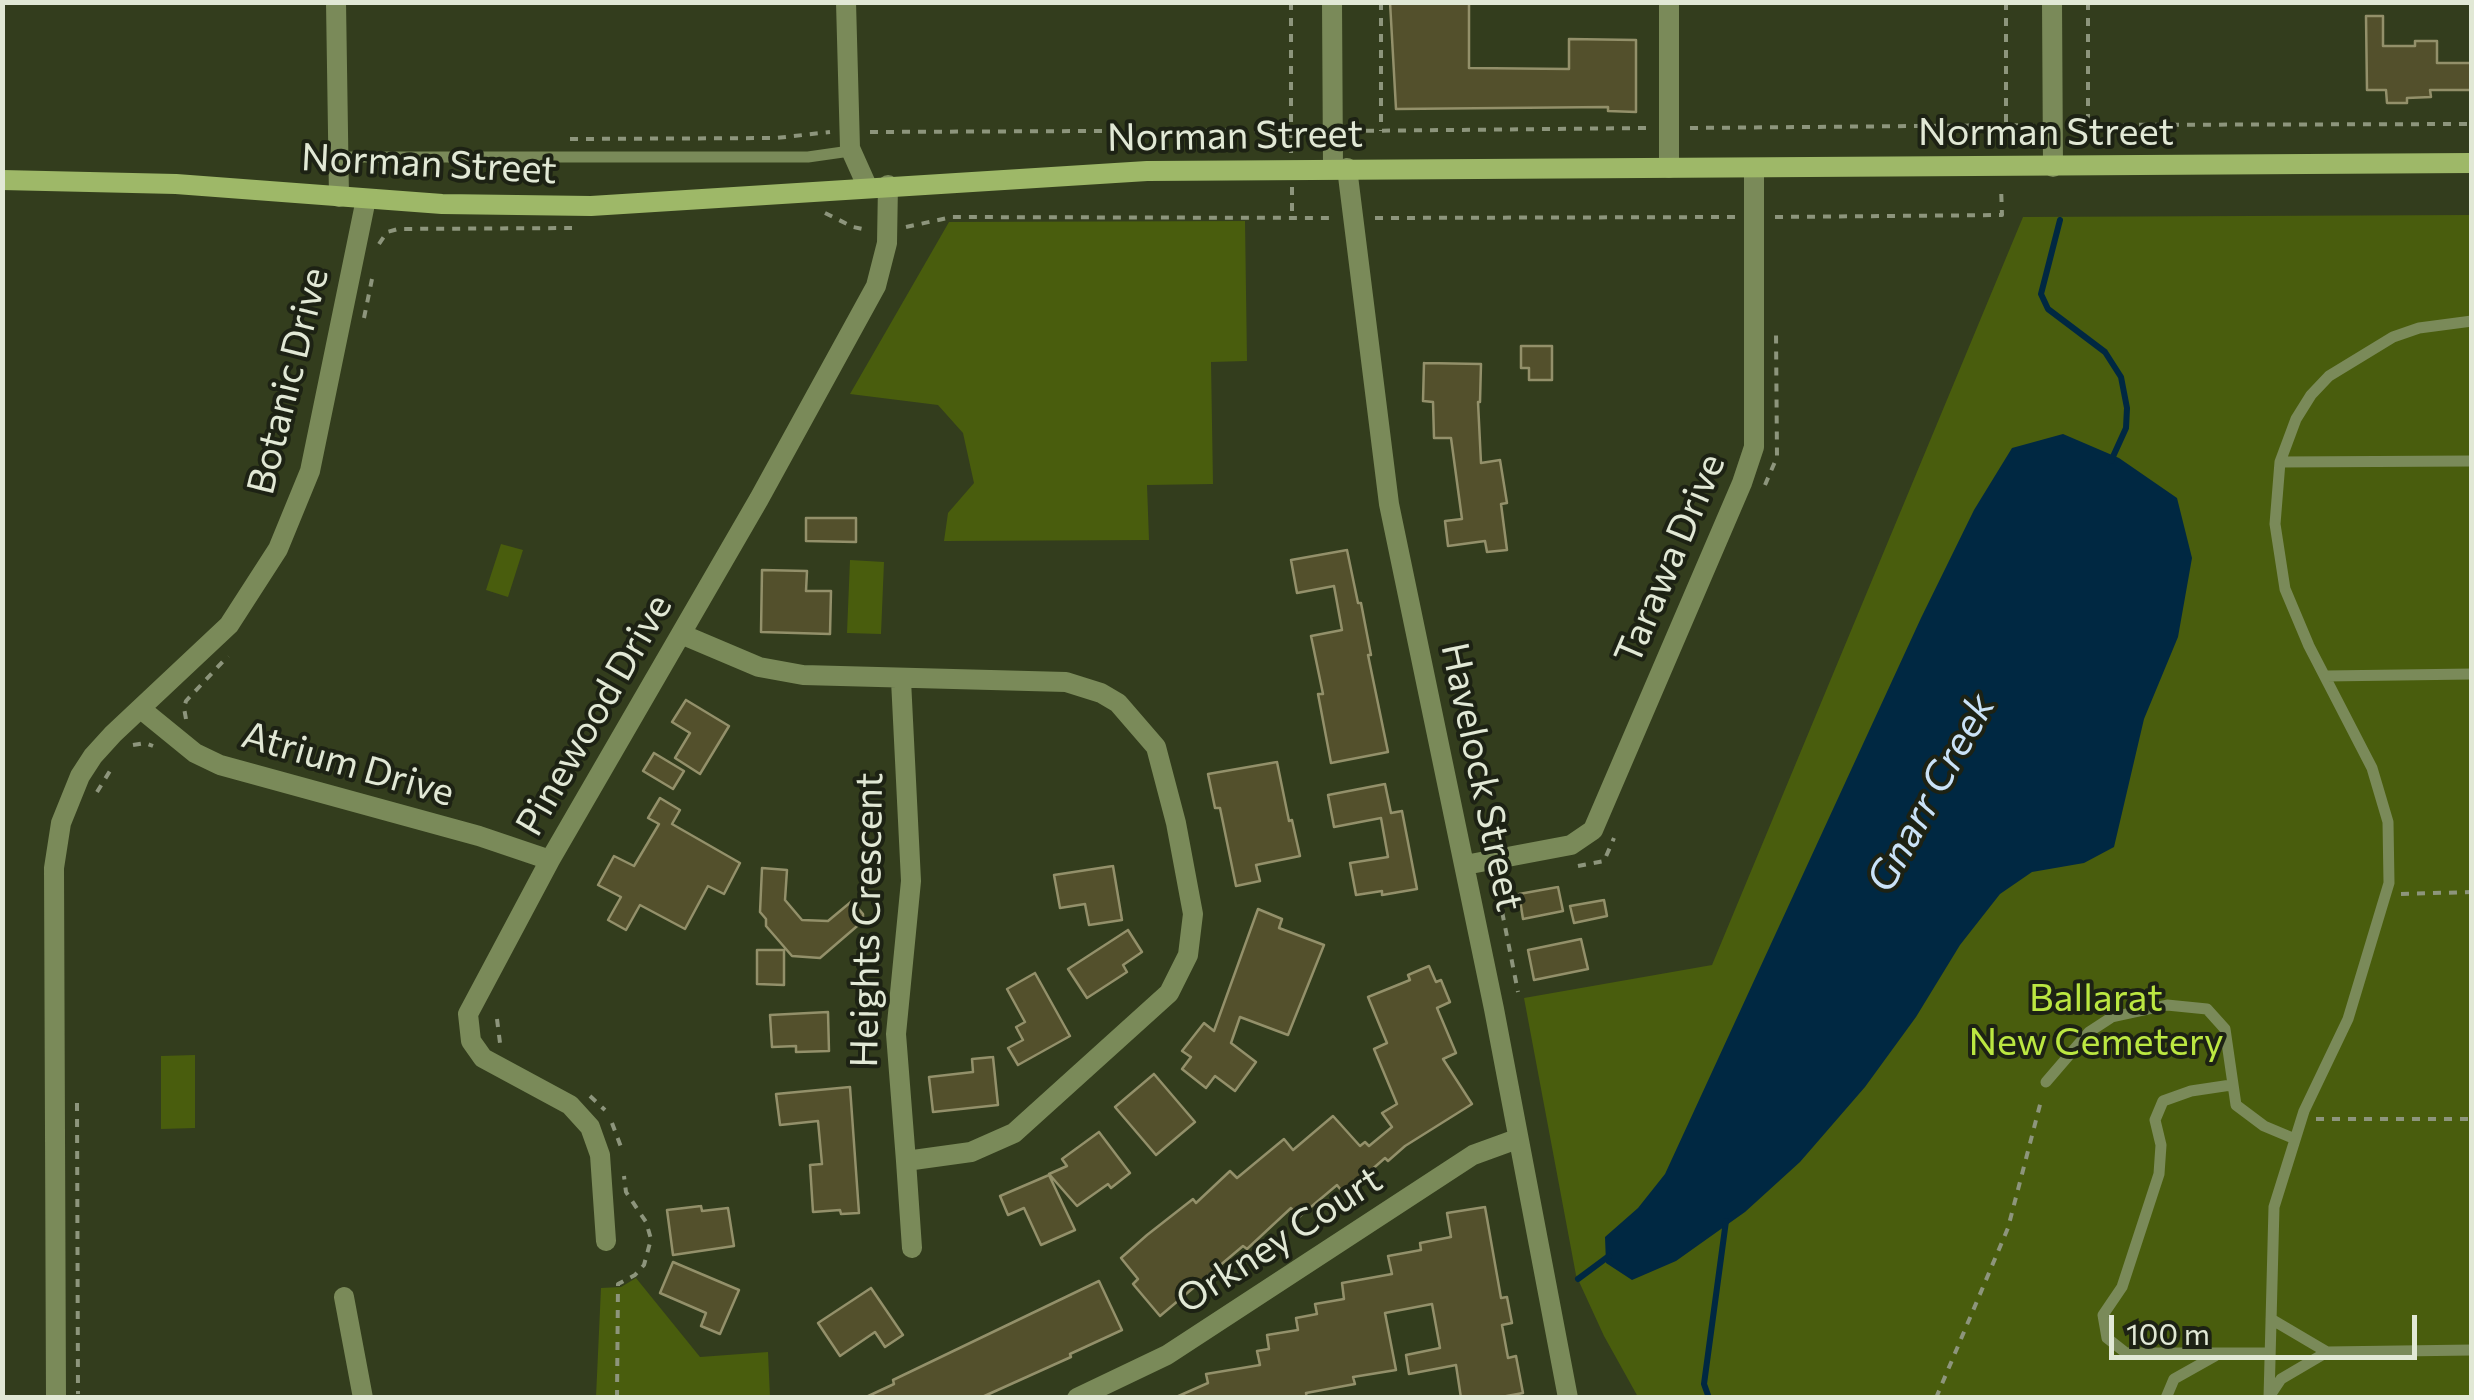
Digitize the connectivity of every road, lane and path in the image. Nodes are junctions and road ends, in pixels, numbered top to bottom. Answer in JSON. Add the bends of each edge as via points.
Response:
{"nodes":[{"id":1,"x":336,"y":2,"type":"edge"},
{"id":2,"x":846,"y":2,"type":"edge"},
{"id":3,"x":1290,"y":2,"type":"edge"},
{"id":4,"x":1332,"y":2,"type":"edge"},
{"id":5,"x":1381,"y":2,"type":"edge"},
{"id":6,"x":1669,"y":2,"type":"edge"},
{"id":7,"x":2006,"y":2,"type":"edge"},
{"id":8,"x":2052,"y":2,"type":"edge"},
{"id":9,"x":2088,"y":2,"type":"edge"},
{"id":10,"x":2472,"y":124,"type":"edge"},
{"id":11,"x":2053,"y":125,"type":"junction"},
{"id":12,"x":2088,"y":125,"type":"junction"},
{"id":13,"x":2004,"y":126,"type":"junction"},
{"id":14,"x":1670,"y":128,"type":"junction"},
{"id":15,"x":1291,"y":130,"type":"junction"},
{"id":16,"x":1333,"y":131,"type":"junction"},
{"id":17,"x":1382,"y":131,"type":"junction"},
{"id":18,"x":564,"y":140,"type":"dead end"},
{"id":19,"x":850,"y":142,"type":"junction"},
{"id":20,"x":339,"y":157,"type":"junction"},
{"id":21,"x":2472,"y":163,"type":"edge"},
{"id":22,"x":2053,"y":167,"type":"junction"},
{"id":23,"x":1340,"y":168,"type":"junction"},
{"id":24,"x":1670,"y":168,"type":"junction"},
{"id":25,"x":1754,"y":168,"type":"junction"},
{"id":26,"x":2001,"y":168,"type":"junction"},
{"id":27,"x":1292,"y":169,"type":"junction"},
{"id":28,"x":2,"y":180,"type":"edge"},
{"id":29,"x":877,"y":186,"type":"junction"},
{"id":30,"x":340,"y":197,"type":"junction"},
{"id":31,"x":366,"y":199,"type":"junction"},
{"id":32,"x":1754,"y":217,"type":"junction"},
{"id":33,"x":1292,"y":218,"type":"junction"},
{"id":34,"x":1352,"y":218,"type":"junction"},
{"id":35,"x":888,"y":228,"type":"junction"},
{"id":36,"x":861,"y":230,"type":"dead end"},
{"id":37,"x":2472,"y":320,"type":"edge"},
{"id":38,"x":2472,"y":461,"type":"edge"},
{"id":39,"x":2280,"y":462,"type":"junction"},
{"id":40,"x":681,"y":634,"type":"junction"},
{"id":41,"x":2472,"y":674,"type":"edge"},
{"id":42,"x":2326,"y":676,"type":"junction"},
{"id":43,"x":902,"y":680,"type":"junction"},
{"id":44,"x":141,"y":710,"type":"junction"},
{"id":45,"x":172,"y":735,"type":"junction"},
{"id":46,"x":128,"y":749,"type":"dead end"},
{"id":47,"x":116,"y":763,"type":"dead end"},
{"id":48,"x":94,"y":798,"type":"dead end"},
{"id":49,"x":550,"y":860,"type":"junction"},
{"id":50,"x":1465,"y":865,"type":"junction"},
{"id":51,"x":1496,"y":881,"type":"dead end"},
{"id":52,"x":2472,"y":892,"type":"edge"},
{"id":53,"x":2386,"y":895,"type":"junction"},
{"id":54,"x":1518,"y":992,"type":"dead end"},
{"id":55,"x":2046,"y":1082,"type":"joint"},
{"id":56,"x":2232,"y":1085,"type":"junction"},
{"id":57,"x":77,"y":1093,"type":"dead end"},
{"id":58,"x":2472,"y":1119,"type":"edge"},
{"id":59,"x":2302,"y":1120,"type":"junction"},
{"id":60,"x":1517,"y":1139,"type":"junction"},
{"id":61,"x":2295,"y":1139,"type":"junction"},
{"id":62,"x":906,"y":1162,"type":"junction"},
{"id":63,"x":606,"y":1241,"type":"dead end"},
{"id":64,"x":912,"y":1248,"type":"dead end"},
{"id":65,"x":344,"y":1297,"type":"dead end"},
{"id":66,"x":2271,"y":1318,"type":"junction"},
{"id":67,"x":2472,"y":1350,"type":"edge"},
{"id":68,"x":2327,"y":1352,"type":"junction"},
{"id":69,"x":2270,"y":1353,"type":"junction"},
{"id":70,"x":2218,"y":1354,"type":"junction"},
{"id":71,"x":2269,"y":1397,"type":"edge"},
{"id":72,"x":56,"y":1398,"type":"edge"},
{"id":73,"x":78,"y":1398,"type":"edge"},
{"id":74,"x":363,"y":1398,"type":"edge"},
{"id":75,"x":1076,"y":1398,"type":"edge"},
{"id":76,"x":1568,"y":1398,"type":"edge"},
{"id":77,"x":1936,"y":1398,"type":"edge"},
{"id":78,"x":2166,"y":1398,"type":"edge"}],
"edges":[{"from":1,"to":20,"type":"street"},
{"from":2,"to":19,"type":"street"},
{"from":3,"to":15,"type":"path"},
{"from":4,"to":16,"type":"street","name":"Havelock Street"},
{"from":5,"to":17,"type":"path"},
{"from":6,"to":14,"type":"street"},
{"from":7,"to":13,"type":"path"},
{"from":8,"to":11,"type":"street"},
{"from":9,"to":12,"type":"path"},
{"from":10,"to":12,"type":"path"},
{"from":11,"to":12,"type":"path"},
{"from":11,"to":13,"type":"path"},
{"from":11,"to":22,"type":"street"},
{"from":13,"to":14,"type":"path"},
{"from":13,"to":26,"type":"path"},
{"from":14,"to":17,"type":"path"},
{"from":14,"to":24,"type":"street"},
{"from":15,"to":16,"type":"path"},
{"from":15,"to":19,"type":"path"},
{"from":15,"to":27,"type":"path"},
{"from":16,"to":17,"type":"path"},
{"from":16,"to":23,"type":"street","name":"Havelock Street"},
{"from":18,"to":19,"type":"path","via":[[800,133]]},
{"from":19,"to":20,"type":"lane","name":"Norman Street","via":[[808,157]]},
{"from":19,"to":29,"type":"street"},
{"from":20,"to":30,"type":"street"},
{"from":21,"to":22,"type":"street","name":"Norman Street"},
{"from":22,"to":26,"type":"street","name":"Norman Street"},
{"from":23,"to":24,"type":"street","name":"Norman Street"},
{"from":23,"to":27,"type":"street","name":"Norman Street"},
{"from":23,"to":34,"type":"street","name":"Havelock Street"},
{"from":24,"to":25,"type":"street","name":"Norman Street"},
{"from":25,"to":26,"type":"street","name":"Norman Street"},
{"from":25,"to":32,"type":"street","name":"Tarawa Drive"},
{"from":26,"to":32,"type":"path","via":[[2002,215]]},
{"from":27,"to":29,"type":"street","name":"Norman Street"},
{"from":27,"to":33,"type":"path"},
{"from":28,"to":30,"type":"street","name":"Norman Street"},
{"from":29,"to":31,"type":"street","name":"Norman Street","via":[[591,206]]},
{"from":29,"to":35,"type":"street","name":"Pinewood Drive"},
{"from":30,"to":31,"type":"street","name":"Norman Street"},
{"from":31,"to":44,"type":"street","name":"Botanic Drive","via":[[310,471],[278,549],[229,625]]},
{"from":32,"to":34,"type":"path"},
{"from":32,"to":50,"type":"street","name":"Tarawa Drive","via":[[1751,461],[1600,816],[1580,842]]},
{"from":33,"to":34,"type":"path"},
{"from":33,"to":35,"type":"path","via":[[952,218]]},
{"from":34,"to":50,"type":"street","name":"Havelock Street","via":[[1389,504]]},
{"from":35,"to":36,"type":"path"},
{"from":35,"to":40,"type":"street","name":"Pinewood Drive","via":[[876,286]]},
{"from":37,"to":39,"type":"lane","via":[[2393,337],[2329,376],[2296,419]]},
{"from":38,"to":39,"type":"lane"},
{"from":39,"to":42,"type":"lane","via":[[2275,524],[2285,589]]},
{"from":40,"to":43,"type":"street","via":[[780,672]]},
{"from":40,"to":49,"type":"street","name":"Pinewood Drive"},
{"from":41,"to":42,"type":"lane"},
{"from":42,"to":53,"type":"lane","via":[[2372,768],[2388,822]]},
{"from":43,"to":62,"type":"street","name":"Heights Crescent","via":[[911,855],[896,1034]]},
{"from":43,"to":62,"type":"street","via":[[1066,682],[1118,703],[1162,763],[1193,914],[1188,955],[1169,994],[1036,1114],[981,1149]]},
{"from":44,"to":45,"type":"street","name":"Atrium Drive"},
{"from":44,"to":72,"type":"street","name":"Botanic Drive","via":[[80,776],[56,846]]},
{"from":45,"to":46,"type":"path","via":[[160,750],[145,743]]},
{"from":45,"to":49,"type":"street","name":"Atrium Drive","via":[[244,774]]},
{"from":47,"to":48,"type":"path"},
{"from":49,"to":63,"type":"street","name":"Pinewood Drive","via":[[472,1002],[468,1031],[483,1058],[570,1105],[590,1127],[600,1155]]},
{"from":50,"to":60,"type":"street","name":"Havelock Street"},
{"from":51,"to":54,"type":"path"},
{"from":52,"to":53,"type":"path"},
{"from":53,"to":59,"type":"lane","via":[[2348,1019]]},
{"from":55,"to":56,"type":"lane","via":[[2089,1032],[2112,1018],[2167,1005],[2207,1010],[2225,1030]]},
{"from":55,"to":77,"type":"path","via":[[2008,1228]]},
{"from":56,"to":61,"type":"lane","via":[[2236,1105]]},
{"from":56,"to":70,"type":"lane","via":[[2163,1101],[2154,1120],[2159,1174],[2122,1288],[2103,1316],[2107,1338],[2126,1352]]},
{"from":57,"to":73,"type":"path"},
{"from":58,"to":59,"type":"path"},
{"from":59,"to":61,"type":"lane"},
{"from":60,"to":75,"type":"street","name":"Orkney Court","via":[[1473,1155],[1167,1355]]},
{"from":60,"to":76,"type":"street","name":"Havelock Street"},
{"from":61,"to":66,"type":"lane","via":[[2274,1206]]},
{"from":62,"to":64,"type":"street","name":"Heights Crescent"},
{"from":65,"to":74,"type":"street"},
{"from":66,"to":68,"type":"lane"},
{"from":66,"to":69,"type":"lane"},
{"from":67,"to":68,"type":"lane"},
{"from":68,"to":71,"type":"lane","via":[[2281,1379]]},
{"from":69,"to":70,"type":"lane"},
{"from":69,"to":71,"type":"lane"},
{"from":70,"to":78,"type":"lane","via":[[2174,1379]]}]}
